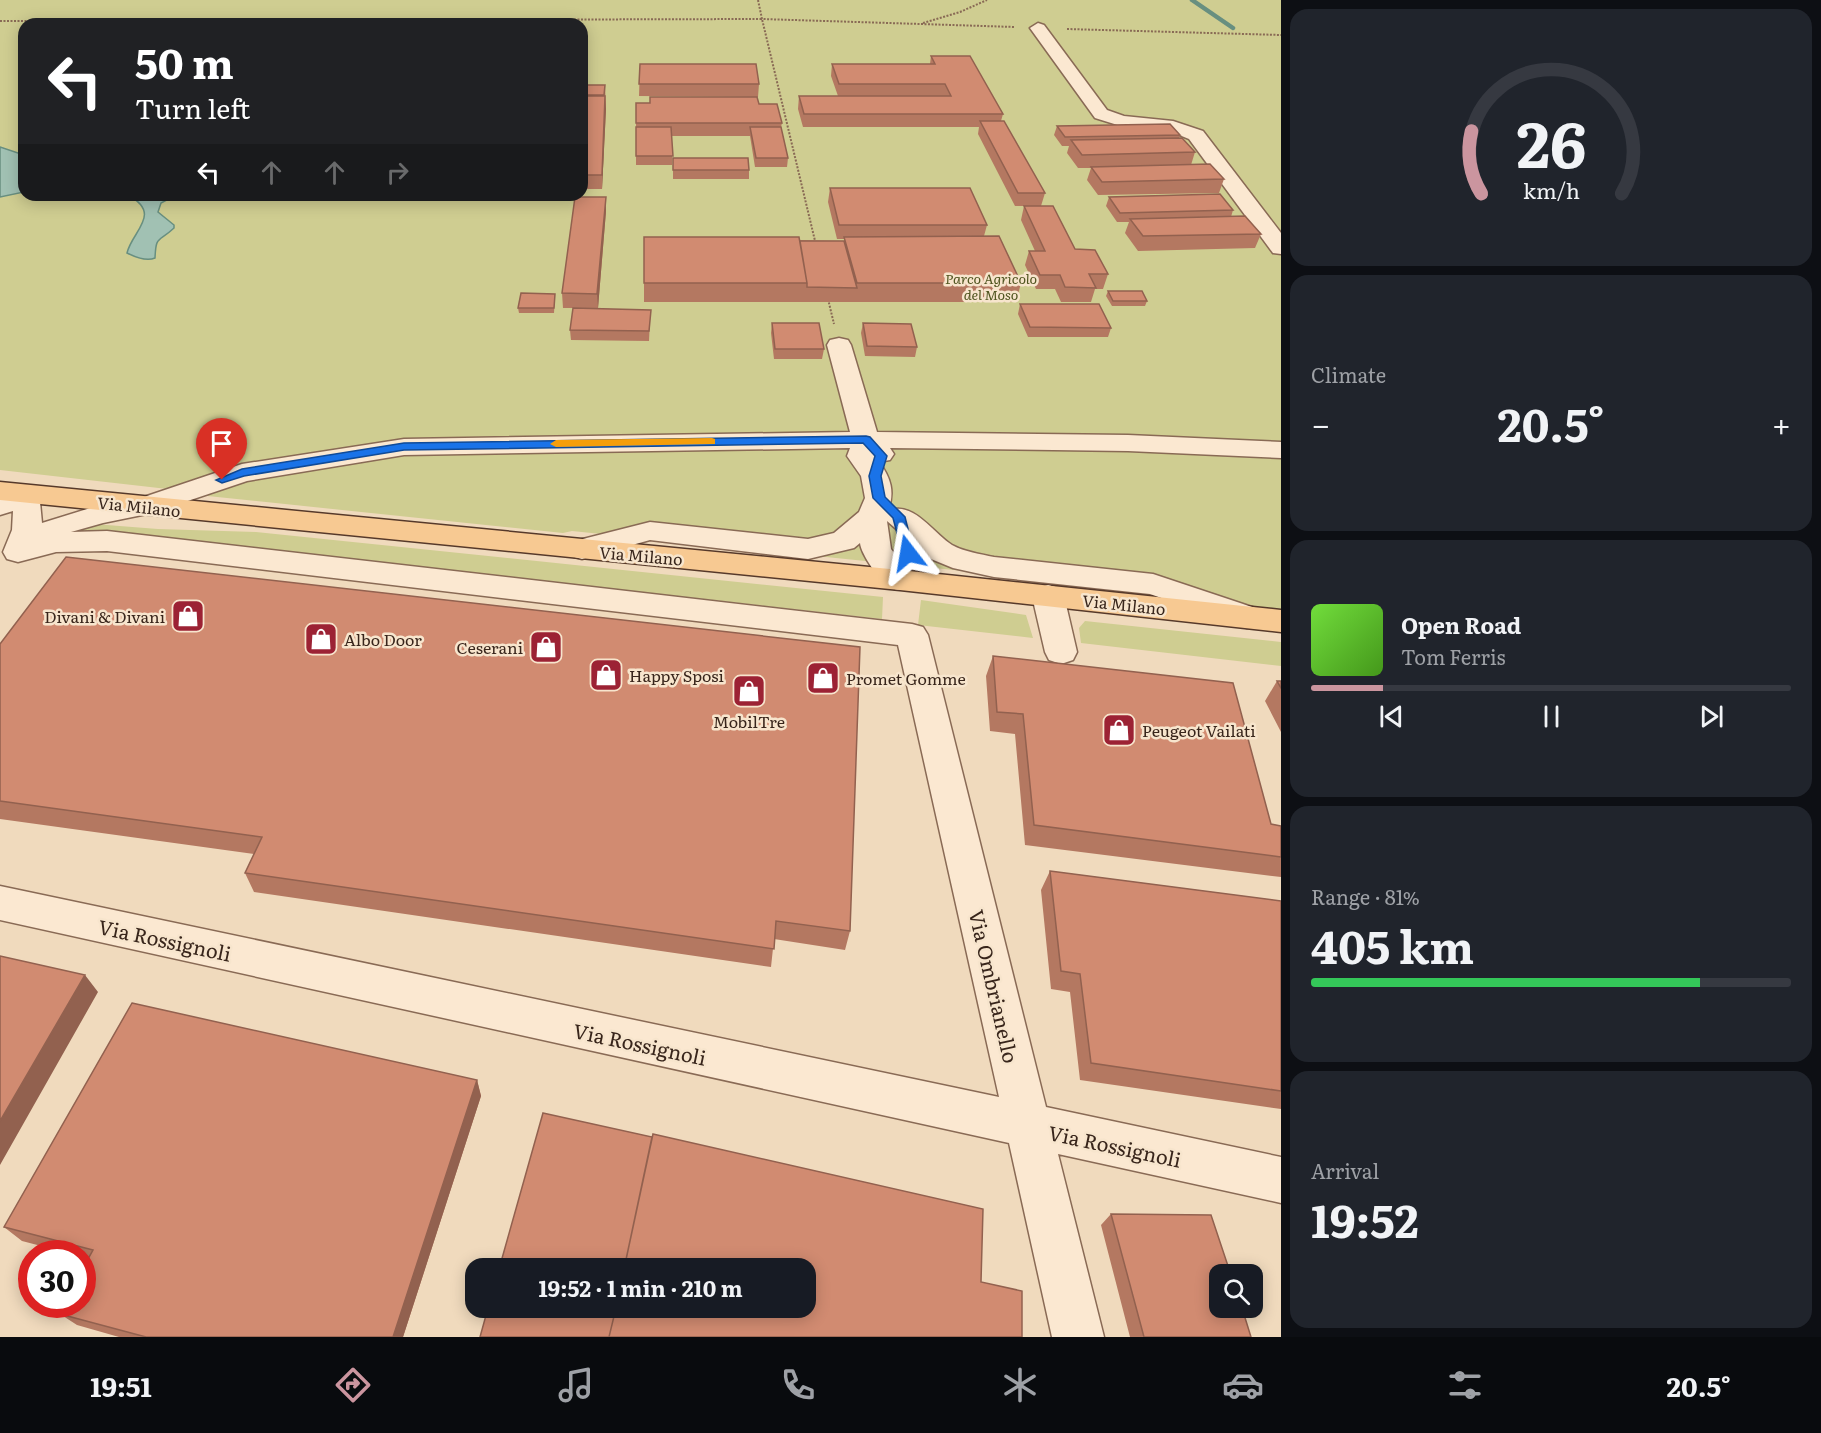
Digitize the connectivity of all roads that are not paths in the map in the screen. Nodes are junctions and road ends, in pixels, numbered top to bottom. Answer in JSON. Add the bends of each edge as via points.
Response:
{"nodes":[{"id":1,"x":1038,"y":28,"type":"dead end"},
{"id":2,"x":1281,"y":248,"type":"edge"},
{"id":3,"x":839,"y":345,"type":"road end"},
{"id":4,"x":866,"y":440,"type":"junction"},
{"id":5,"x":1281,"y":450,"type":"edge"},
{"id":6,"x":8,"y":497,"type":"edge"},
{"id":7,"x":881,"y":502,"type":"junction"},
{"id":8,"x":142,"y":507,"type":"junction"},
{"id":9,"x":582,"y":549,"type":"junction"},
{"id":10,"x":9,"y":558,"type":"edge"},
{"id":11,"x":900,"y":580,"type":"junction"},
{"id":12,"x":1048,"y":596,"type":"junction"},
{"id":13,"x":1249,"y":618,"type":"junction"},
{"id":14,"x":1281,"y":621,"type":"edge"},
{"id":15,"x":1061,"y":652,"type":"dead end"},
{"id":16,"x":0,"y":903,"type":"edge"},
{"id":17,"x":1029,"y":1126,"type":"junction"},
{"id":18,"x":1281,"y":1180,"type":"edge"},
{"id":19,"x":1078,"y":1337,"type":"edge"}],
"edges":[{"from":1,"to":2,"type":"street","via":[[1101,114],[1114,121],[1184,128],[1196,135]]},
{"from":3,"to":4,"type":"street"},
{"from":4,"to":5,"type":"street","via":[[1128,443]]},
{"from":4,"to":7,"type":"street","via":[[861,456]]},
{"from":4,"to":8,"type":"street","via":[[404,447],[242,473]]},
{"from":6,"to":8,"type":"main road","name":"Via Milano"},
{"from":6,"to":10,"type":"street","via":[[30,512],[26,532]]},
{"from":7,"to":9,"type":"street","via":[[844,541],[808,549],[650,531]]},
{"from":7,"to":11,"type":"street","via":[[876,551]]},
{"from":7,"to":13,"type":"street","via":[[942,552],[964,561],[1154,584]]},
{"from":8,"to":9,"type":"main road","name":"Via Milano"},
{"from":8,"to":10,"type":"street","via":[[59,526]]},
{"from":9,"to":11,"type":"main road","name":"Via Milano"},
{"from":10,"to":17,"type":"street","name":"Via Ombrianello","via":[[56,542],[106,541],[912,635]]},
{"from":11,"to":12,"type":"main road","name":"Via Milano"},
{"from":12,"to":13,"type":"main road","name":"Via Milano"},
{"from":12,"to":15,"type":"street"},
{"from":13,"to":14,"type":"main road","name":"Via Milano"},
{"from":16,"to":17,"type":"street","name":"Via Rossignoli"},
{"from":17,"to":18,"type":"street","name":"Via Rossignoli"},
{"from":17,"to":19,"type":"street","name":"Via Ombrianello"}]}
